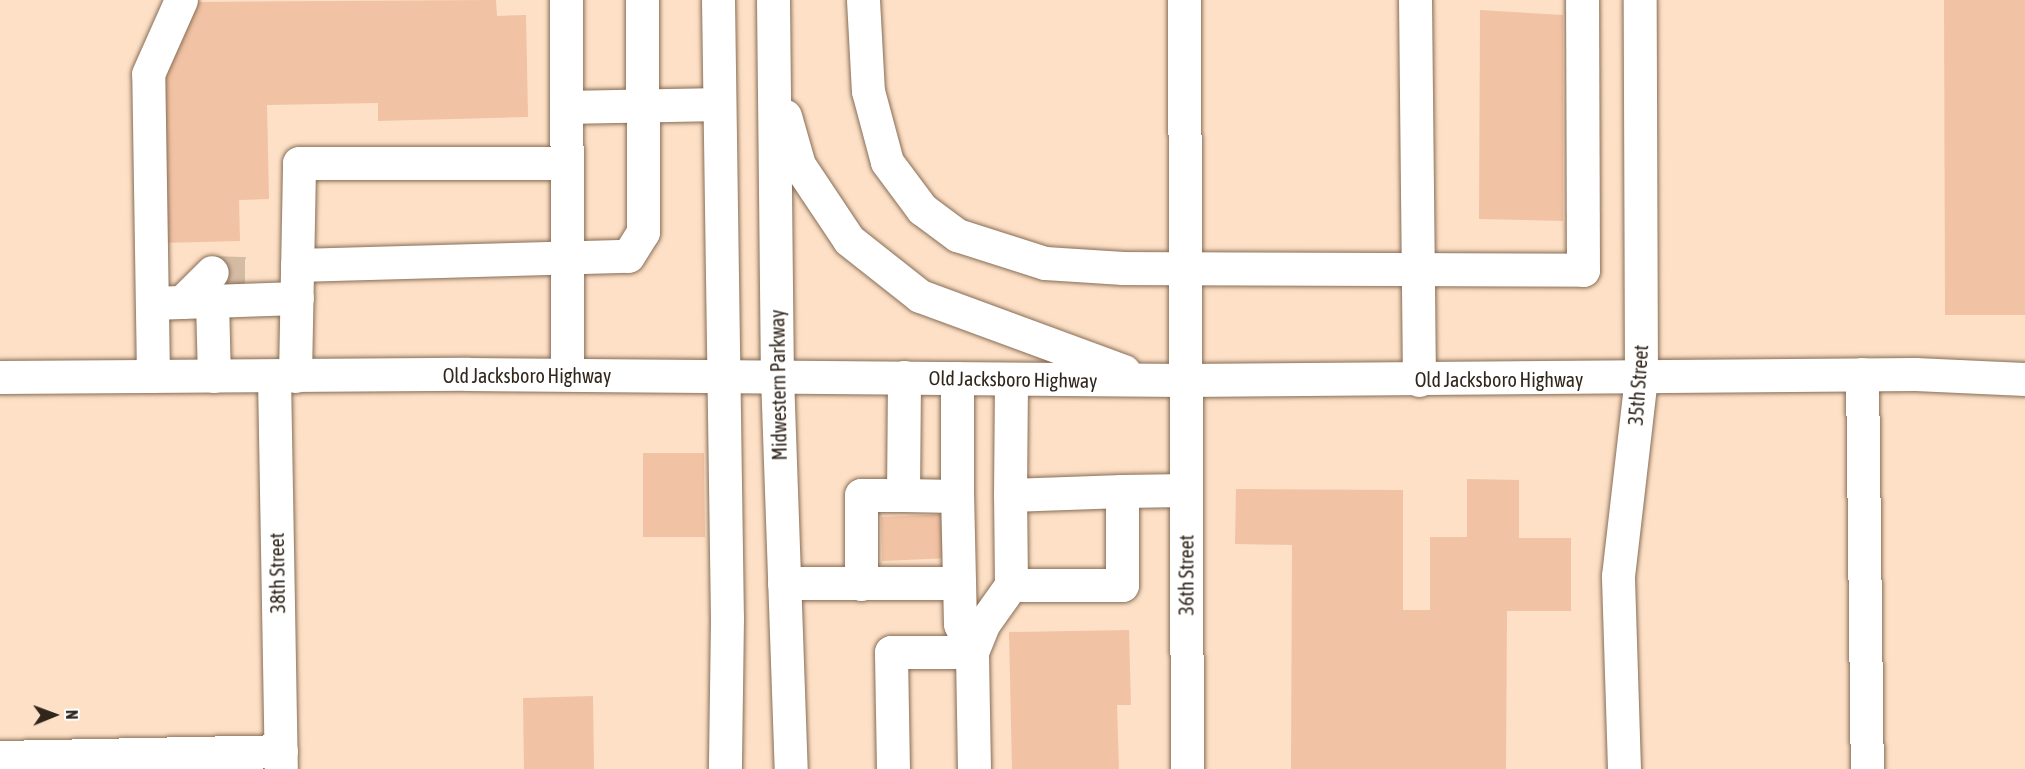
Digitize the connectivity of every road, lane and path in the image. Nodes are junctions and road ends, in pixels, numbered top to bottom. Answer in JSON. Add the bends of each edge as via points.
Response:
{"nodes":[{"id":1,"x":181,"y":0,"type":"edge"},
{"id":2,"x":566,"y":0,"type":"edge"},
{"id":3,"x":642,"y":0,"type":"edge"},
{"id":4,"x":718,"y":0,"type":"edge"},
{"id":5,"x":773,"y":0,"type":"edge"},
{"id":6,"x":863,"y":0,"type":"edge"},
{"id":7,"x":1184,"y":0,"type":"edge"},
{"id":8,"x":1415,"y":0,"type":"edge"},
{"id":9,"x":1582,"y":0,"type":"edge"},
{"id":10,"x":1640,"y":0,"type":"edge"},
{"id":11,"x":774,"y":79,"type":"junction"},
{"id":12,"x":719,"y":104,"type":"junction"},
{"id":13,"x":643,"y":106,"type":"junction"},
{"id":14,"x":566,"y":107,"type":"junction"},
{"id":15,"x":566,"y":163,"type":"junction"},
{"id":16,"x":566,"y":259,"type":"junction"},
{"id":17,"x":297,"y":265,"type":"junction"},
{"id":18,"x":1184,"y":270,"type":"junction"},
{"id":19,"x":1418,"y":270,"type":"junction"},
{"id":20,"x":249,"y":273,"type":"tunnel mouth"},
{"id":21,"x":190,"y":294,"type":"junction"},
{"id":22,"x":285,"y":298,"type":"junction"},
{"id":23,"x":1862,"y":374,"type":"junction"},
{"id":24,"x":567,"y":375,"type":"junction"},
{"id":25,"x":153,"y":376,"type":"junction"},
{"id":26,"x":214,"y":376,"type":"junction"},
{"id":27,"x":284,"y":376,"type":"junction"},
{"id":28,"x":722,"y":376,"type":"junction"},
{"id":29,"x":777,"y":376,"type":"junction"},
{"id":30,"x":0,"y":377,"type":"edge"},
{"id":31,"x":904,"y":377,"type":"junction"},
{"id":32,"x":957,"y":378,"type":"junction"},
{"id":33,"x":1641,"y":378,"type":"junction"},
{"id":34,"x":1011,"y":379,"type":"junction"},
{"id":35,"x":2025,"y":379,"type":"edge"},
{"id":36,"x":1149,"y":380,"type":"junction"},
{"id":37,"x":1185,"y":380,"type":"junction"},
{"id":38,"x":1419,"y":380,"type":"junction"},
{"id":39,"x":1186,"y":490,"type":"junction"},
{"id":40,"x":1122,"y":491,"type":"junction"},
{"id":41,"x":903,"y":495,"type":"junction"},
{"id":42,"x":957,"y":495,"type":"junction"},
{"id":43,"x":1010,"y":495,"type":"junction"},
{"id":44,"x":784,"y":583,"type":"junction"},
{"id":45,"x":959,"y":583,"type":"junction"},
{"id":46,"x":861,"y":584,"type":"junction"},
{"id":47,"x":1011,"y":585,"type":"junction"},
{"id":48,"x":972,"y":652,"type":"junction"},
{"id":49,"x":974,"y":726,"type":"junction"},
{"id":50,"x":0,"y":757,"type":"edge"},
{"id":51,"x":281,"y":760,"type":"edge"},
{"id":52,"x":725,"y":769,"type":"edge"},
{"id":53,"x":791,"y":769,"type":"edge"},
{"id":54,"x":893,"y":769,"type":"edge"},
{"id":55,"x":974,"y":769,"type":"edge"},
{"id":56,"x":999,"y":769,"type":"edge"},
{"id":57,"x":1187,"y":769,"type":"edge"},
{"id":58,"x":1624,"y":769,"type":"edge"},
{"id":59,"x":1867,"y":769,"type":"edge"}],
"edges":[{"from":1,"to":21,"type":"main road","via":[[148,74]]},
{"from":2,"to":14,"type":"main road"},
{"from":3,"to":13,"type":"main road"},
{"from":4,"to":12,"type":"main road"},
{"from":5,"to":11,"type":"main road","name":"Midwestern Parkway"},
{"from":6,"to":18,"type":"main road","via":[[868,91],[888,162],[922,209],[957,236],[1045,263]]},
{"from":7,"to":18,"type":"main road","name":"36th Street"},
{"from":8,"to":19,"type":"main road"},
{"from":9,"to":19,"type":"main road","via":[[1583,270]]},
{"from":10,"to":33,"type":"main road","name":"35th Street"},
{"from":11,"to":29,"type":"main road","name":"Midwestern Parkway"},
{"from":11,"to":36,"type":"main road","via":[[799,165],[849,240],[920,296]]},
{"from":12,"to":13,"type":"main road"},
{"from":12,"to":28,"type":"main road"},
{"from":13,"to":14,"type":"main road"},
{"from":13,"to":16,"type":"main road","via":[[643,232],[628,256]]},
{"from":14,"to":15,"type":"main road"},
{"from":15,"to":16,"type":"main road"},
{"from":15,"to":17,"type":"main road","name":"38th Street","via":[[298,163]]},
{"from":16,"to":17,"type":"main road"},
{"from":16,"to":24,"type":"main road"},
{"from":17,"to":22,"type":"main road","name":"38th Street"},
{"from":18,"to":19,"type":"main road"},
{"from":18,"to":37,"type":"main road","name":"36th Street"},
{"from":19,"to":38,"type":"main road"},
{"from":20,"to":22,"type":"main road"},
{"from":21,"to":22,"type":"main road"},
{"from":21,"to":25,"type":"main road"},
{"from":21,"to":26,"type":"main road"},
{"from":22,"to":27,"type":"main road","name":"38th Street"},
{"from":23,"to":33,"type":"main road","name":"Old Jacksboro Highway"},
{"from":23,"to":35,"type":"main road","name":"Old Jacksboro Highway"},
{"from":23,"to":59,"type":"main road"},
{"from":24,"to":27,"type":"main road","name":"Old Jacksboro Highway"},
{"from":24,"to":28,"type":"main road","name":"Old Jacksboro Highway"},
{"from":25,"to":26,"type":"main road","name":"Old Jacksboro Highway"},
{"from":25,"to":30,"type":"main road","name":"Old Jacksboro Highway"},
{"from":26,"to":27,"type":"main road","name":"Old Jacksboro Highway"},
{"from":27,"to":51,"type":"main road","name":"38th Street"},
{"from":28,"to":29,"type":"main road","name":"Old Jacksboro Highway"},
{"from":28,"to":52,"type":"main road","via":[[727,618]]},
{"from":29,"to":31,"type":"main road","name":"Old Jacksboro Highway"},
{"from":29,"to":44,"type":"main road","name":"Midwestern Parkway"},
{"from":31,"to":32,"type":"main road","name":"Old Jacksboro Highway"},
{"from":31,"to":41,"type":"main road"},
{"from":32,"to":34,"type":"main road","name":"Old Jacksboro Highway"},
{"from":32,"to":42,"type":"main road"},
{"from":33,"to":38,"type":"main road","name":"Old Jacksboro Highway"},
{"from":33,"to":58,"type":"main road","name":"35th Street","via":[[1618,576]]},
{"from":34,"to":36,"type":"main road","name":"Old Jacksboro Highway"},
{"from":34,"to":43,"type":"main road"},
{"from":36,"to":37,"type":"main road","name":"Old Jacksboro Highway"},
{"from":37,"to":38,"type":"main road","name":"Old Jacksboro Highway"},
{"from":37,"to":39,"type":"main road","name":"36th Street"},
{"from":39,"to":40,"type":"main road"},
{"from":39,"to":57,"type":"main road","name":"36th Street"},
{"from":40,"to":43,"type":"main road"},
{"from":40,"to":47,"type":"main road","via":[[1122,585]]},
{"from":41,"to":42,"type":"main road"},
{"from":41,"to":46,"type":"main road","via":[[861,495]]},
{"from":42,"to":45,"type":"main road"},
{"from":43,"to":47,"type":"main road"},
{"from":44,"to":46,"type":"main road"},
{"from":44,"to":53,"type":"main road","name":"Midwestern Parkway"},
{"from":45,"to":46,"type":"main road"},
{"from":45,"to":48,"type":"main road","via":[[960,624]]},
{"from":47,"to":48,"type":"main road","via":[[984,623]]},
{"from":48,"to":49,"type":"main road"},
{"from":48,"to":54,"type":"main road","via":[[891,652]]},
{"from":49,"to":55,"type":"main road"},
{"from":49,"to":56,"type":"main road"},
{"from":50,"to":51,"type":"main road"}]}
